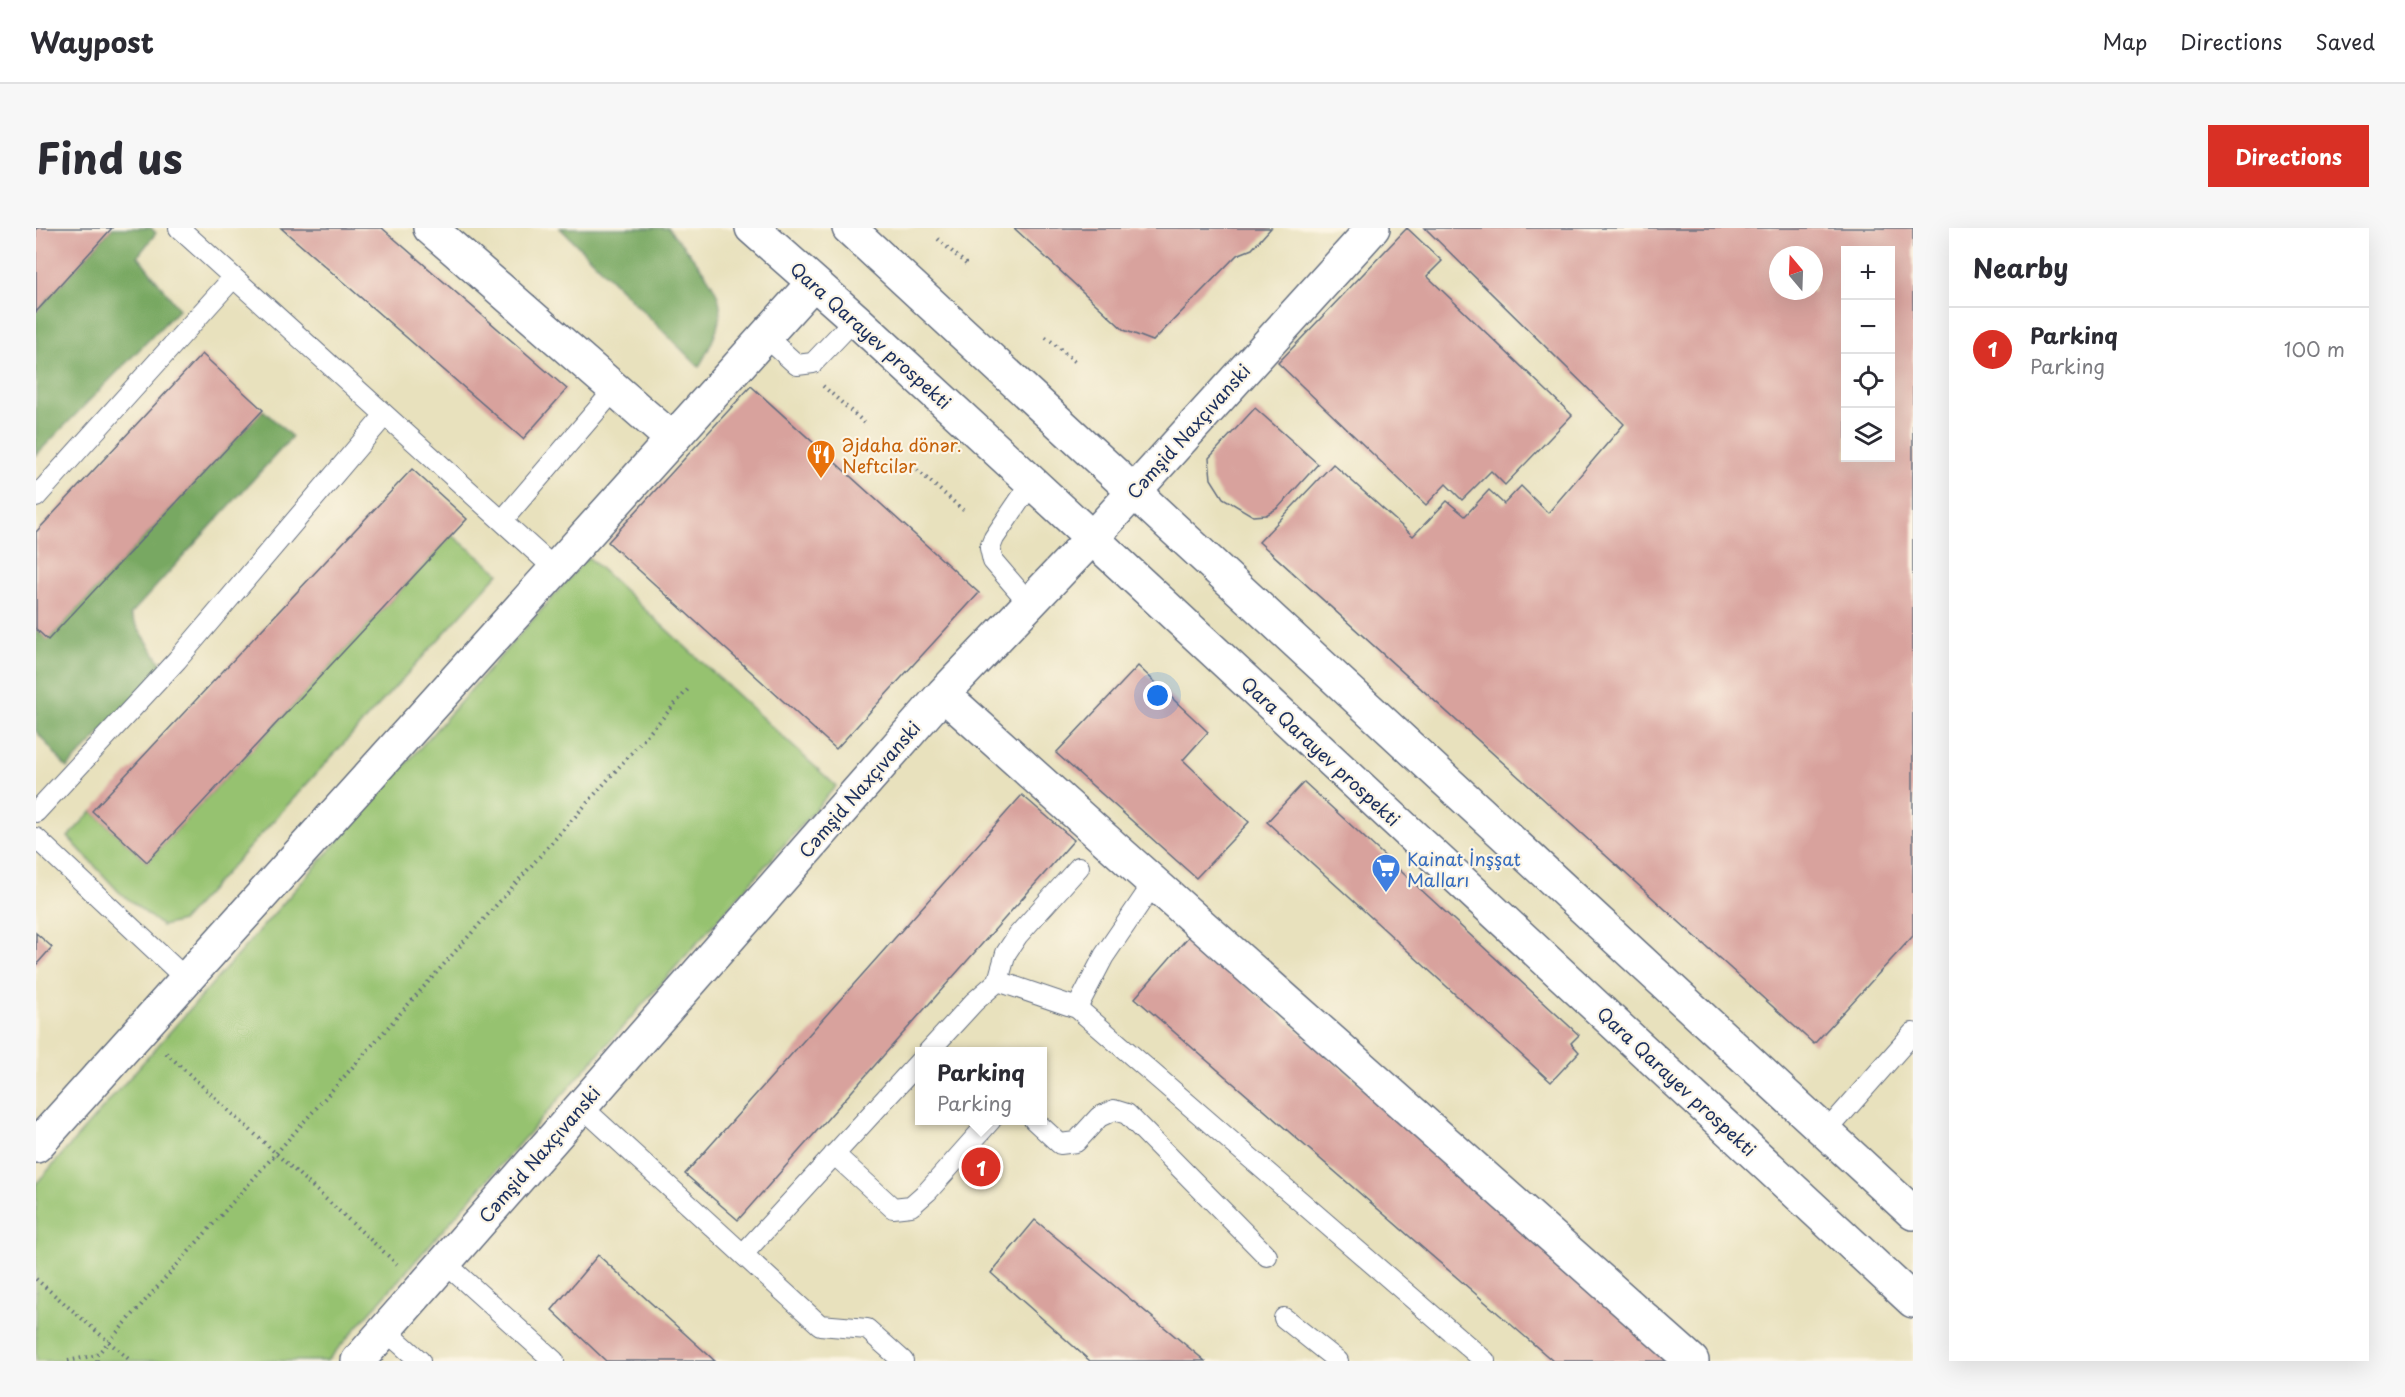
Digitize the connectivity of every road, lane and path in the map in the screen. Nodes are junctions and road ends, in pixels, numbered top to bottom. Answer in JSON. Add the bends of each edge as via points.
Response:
{"nodes":[{"id":1,"x":179,"y":228,"type":"edge"},
{"id":2,"x":430,"y":228,"type":"edge"},
{"id":3,"x":752,"y":228,"type":"edge"},
{"id":4,"x":1372,"y":228,"type":"edge"},
{"id":5,"x":858,"y":231,"type":"edge"},
{"id":6,"x":938,"y":239,"type":"dead end"},
{"id":7,"x":967,"y":265,"type":"dead end"},
{"id":8,"x":233,"y":278,"type":"junction"},
{"id":9,"x":813,"y":283,"type":"junction"},
{"id":10,"x":855,"y":319,"type":"junction"},
{"id":11,"x":765,"y":336,"type":"junction"},
{"id":12,"x":1046,"y":337,"type":"dead end"},
{"id":13,"x":1078,"y":364,"type":"dead end"},
{"id":14,"x":816,"y":379,"type":"dead end"},
{"id":15,"x":615,"y":389,"type":"junction"},
{"id":16,"x":385,"y":415,"type":"junction"},
{"id":17,"x":867,"y":425,"type":"dead end"},
{"id":18,"x":672,"y":440,"type":"junction"},
{"id":19,"x":917,"y":470,"type":"dead end"},
{"id":20,"x":1032,"y":482,"type":"junction"},
{"id":21,"x":1134,"y":492,"type":"junction"},
{"id":22,"x":36,"y":497,"type":"edge"},
{"id":23,"x":963,"y":510,"type":"dead end"},
{"id":24,"x":502,"y":521,"type":"junction"},
{"id":25,"x":1092,"y":538,"type":"junction"},
{"id":26,"x":555,"y":569,"type":"junction"},
{"id":27,"x":1029,"y":603,"type":"junction"},
{"id":28,"x":690,"y":687,"type":"dead end"},
{"id":29,"x":943,"y":693,"type":"junction"},
{"id":30,"x":36,"y":812,"type":"edge"},
{"id":31,"x":36,"y":838,"type":"edge"},
{"id":32,"x":1079,"y":867,"type":"dead end"},
{"id":33,"x":1153,"y":884,"type":"junction"},
{"id":34,"x":185,"y":978,"type":"junction"},
{"id":35,"x":998,"y":981,"type":"junction"},
{"id":36,"x":1077,"y":1008,"type":"junction"},
{"id":37,"x":140,"y":1029,"type":"junction"},
{"id":38,"x":1913,"y":1034,"type":"edge"},
{"id":39,"x":933,"y":1047,"type":"edge"},
{"id":40,"x":915,"y":1066,"type":"edge"},
{"id":41,"x":581,"y":1106,"type":"junction"},
{"id":42,"x":987,"y":1125,"type":"edge"},
{"id":43,"x":1039,"y":1125,"type":"edge"},
{"id":44,"x":1826,"y":1132,"type":"junction"},
{"id":45,"x":36,"y":1146,"type":"edge"},
{"id":46,"x":834,"y":1154,"type":"junction"},
{"id":47,"x":276,"y":1155,"type":"junction"},
{"id":48,"x":1913,"y":1213,"type":"edge"},
{"id":49,"x":744,"y":1253,"type":"junction"},
{"id":50,"x":1267,"y":1256,"type":"dead end"},
{"id":51,"x":444,"y":1262,"type":"junction"},
{"id":52,"x":36,"y":1279,"type":"edge"},
{"id":53,"x":422,"y":1287,"type":"junction"},
{"id":54,"x":1913,"y":1301,"type":"edge"},
{"id":55,"x":1284,"y":1318,"type":"dead end"},
{"id":56,"x":385,"y":1330,"type":"junction"},
{"id":57,"x":110,"y":1342,"type":"junction"},
{"id":58,"x":97,"y":1358,"type":"edge"},
{"id":59,"x":68,"y":1361,"type":"edge"},
{"id":60,"x":131,"y":1361,"type":"edge"},
{"id":61,"x":358,"y":1361,"type":"edge"},
{"id":62,"x":420,"y":1361,"type":"edge"},
{"id":63,"x":554,"y":1361,"type":"edge"},
{"id":64,"x":903,"y":1361,"type":"edge"},
{"id":65,"x":1338,"y":1361,"type":"edge"},
{"id":66,"x":1485,"y":1361,"type":"edge"},
{"id":67,"x":1692,"y":1361,"type":"edge"}],
"edges":[{"from":1,"to":8,"type":"lane"},
{"from":2,"to":15,"type":"street"},
{"from":3,"to":9,"type":"street","name":"Qara Qarayev prospekti"},
{"from":4,"to":21,"type":"street","name":"Cəmşid Naxçıvanski"},
{"from":5,"to":21,"type":"street"},
{"from":6,"to":7,"type":"path"},
{"from":8,"to":16,"type":"lane"},
{"from":8,"to":22,"type":"lane"},
{"from":9,"to":10,"type":"street","name":"Qara Qarayev prospekti"},
{"from":9,"to":11,"type":"street"},
{"from":10,"to":11,"type":"lane","via":[[813,363],[797,365]]},
{"from":10,"to":20,"type":"street","name":"Qara Qarayev prospekti"},
{"from":11,"to":18,"type":"street"},
{"from":12,"to":13,"type":"path"},
{"from":14,"to":17,"type":"path"},
{"from":15,"to":18,"type":"street"},
{"from":15,"to":24,"type":"lane"},
{"from":16,"to":24,"type":"lane"},
{"from":16,"to":30,"type":"lane","via":[[177,660]]},
{"from":18,"to":26,"type":"street"},
{"from":19,"to":23,"type":"path"},
{"from":20,"to":25,"type":"street","name":"Qara Qarayev prospekti"},
{"from":20,"to":27,"type":"lane","via":[[990,548],[993,561]]},
{"from":21,"to":25,"type":"street","name":"Cəmşid Naxçıvanski"},
{"from":21,"to":44,"type":"street"},
{"from":24,"to":26,"type":"lane"},
{"from":25,"to":27,"type":"street","name":"Cəmşid Naxçıvanski"},
{"from":25,"to":54,"type":"street","name":"Qara Qarayev prospekti"},
{"from":26,"to":34,"type":"street"},
{"from":27,"to":29,"type":"street","name":"Cəmşid Naxçıvanski"},
{"from":28,"to":47,"type":"path"},
{"from":29,"to":33,"type":"street"},
{"from":29,"to":41,"type":"street","name":"Cəmşid Naxçıvanski"},
{"from":31,"to":34,"type":"lane"},
{"from":32,"to":35,"type":"lane","via":[[1018,935],[1006,953]]},
{"from":33,"to":36,"type":"lane","via":[[1104,956]]},
{"from":33,"to":67,"type":"street"},
{"from":34,"to":37,"type":"street"},
{"from":35,"to":36,"type":"lane"},
{"from":35,"to":39,"type":"lane"},
{"from":36,"to":66,"type":"lane"},
{"from":37,"to":45,"type":"street"},
{"from":37,"to":47,"type":"path"},
{"from":38,"to":44,"type":"lane"},
{"from":40,"to":46,"type":"lane"},
{"from":41,"to":49,"type":"lane"},
{"from":41,"to":51,"type":"street","name":"Cəmşid Naxçıvanski"},
{"from":42,"to":46,"type":"lane","via":[[910,1206],[893,1208]]},
{"from":43,"to":50,"type":"lane","via":[[1060,1144],[1076,1142],[1099,1117],[1114,1110],[1127,1114]]},
{"from":44,"to":48,"type":"street"},
{"from":46,"to":49,"type":"lane"},
{"from":47,"to":53,"type":"path"},
{"from":47,"to":57,"type":"path"},
{"from":49,"to":64,"type":"lane","via":[[820,1325],[867,1329]]},
{"from":51,"to":53,"type":"street","name":"Cəmşid Naxçıvanski"},
{"from":51,"to":63,"type":"lane"},
{"from":52,"to":57,"type":"path"},
{"from":53,"to":56,"type":"street","name":"Cəmşid Naxçıvanski"},
{"from":55,"to":65,"type":"lane"},
{"from":56,"to":61,"type":"street","name":"Cəmşid Naxçıvanski"},
{"from":56,"to":62,"type":"lane"},
{"from":57,"to":58,"type":"path"},
{"from":57,"to":60,"type":"path"},
{"from":58,"to":59,"type":"path"}]}
